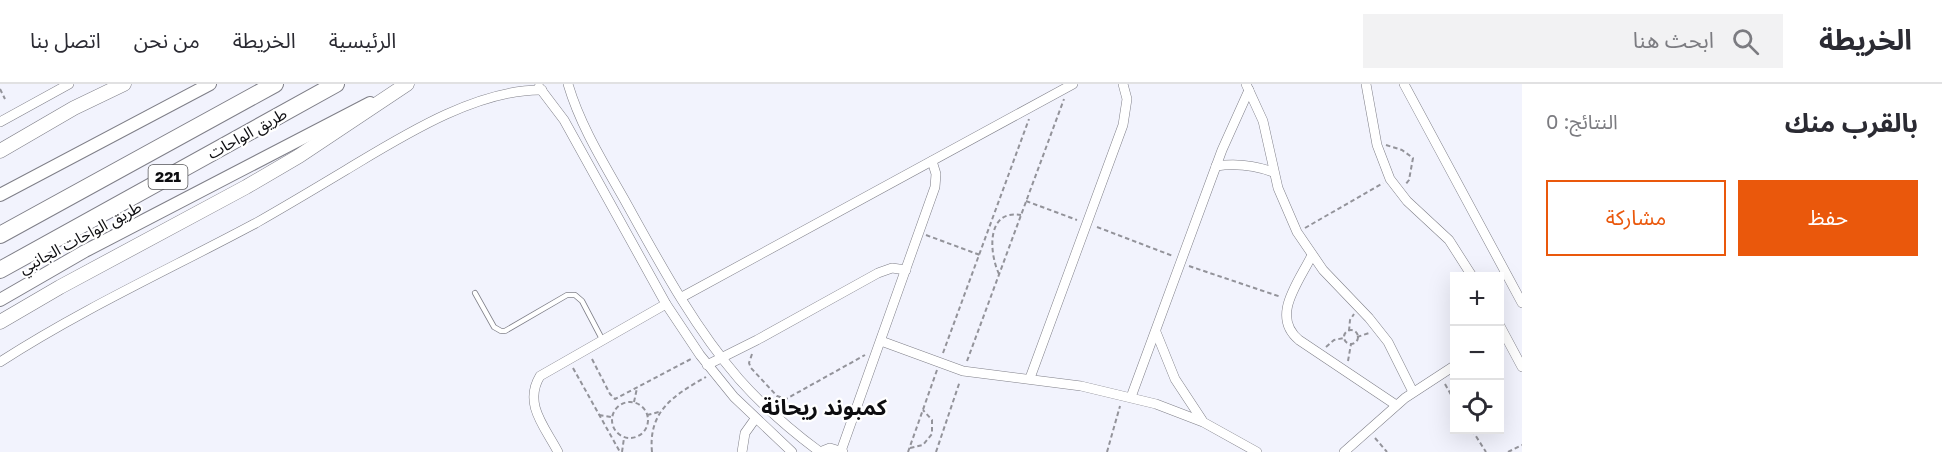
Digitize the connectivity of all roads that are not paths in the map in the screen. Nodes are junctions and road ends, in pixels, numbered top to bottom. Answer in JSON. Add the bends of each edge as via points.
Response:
{"nodes":[{"id":1,"x":69,"y":84,"type":"edge"},
{"id":2,"x":124,"y":84,"type":"edge"},
{"id":3,"x":210,"y":84,"type":"edge"},
{"id":4,"x":275,"y":84,"type":"edge"},
{"id":5,"x":336,"y":84,"type":"edge"},
{"id":6,"x":415,"y":84,"type":"edge"},
{"id":7,"x":568,"y":84,"type":"edge"},
{"id":8,"x":1123,"y":84,"type":"edge"},
{"id":9,"x":1366,"y":84,"type":"edge"},
{"id":10,"x":1404,"y":84,"type":"edge"},
{"id":11,"x":1071,"y":85,"type":"edge"},
{"id":12,"x":404,"y":86,"type":"edge"},
{"id":13,"x":539,"y":87,"type":"edge"},
{"id":14,"x":1247,"y":87,"type":"edge"},
{"id":15,"x":0,"y":122,"type":"edge"},
{"id":16,"x":0,"y":151,"type":"edge"},
{"id":17,"x":932,"y":161,"type":"junction"},
{"id":18,"x":1216,"y":166,"type":"junction"},
{"id":19,"x":1273,"y":172,"type":"junction"},
{"id":20,"x":0,"y":195,"type":"edge"},
{"id":21,"x":622,"y":196,"type":"junction"},
{"id":22,"x":611,"y":203,"type":"junction"},
{"id":23,"x":0,"y":235,"type":"edge"},
{"id":24,"x":1312,"y":255,"type":"junction"},
{"id":25,"x":661,"y":266,"type":"junction"},
{"id":26,"x":0,"y":270,"type":"edge"},
{"id":27,"x":906,"y":270,"type":"junction"},
{"id":28,"x":1469,"y":272,"type":"edge"},
{"id":29,"x":648,"y":274,"type":"junction"},
{"id":30,"x":475,"y":293,"type":"dead end"},
{"id":31,"x":682,"y":297,"type":"junction"},
{"id":32,"x":0,"y":300,"type":"edge"},
{"id":33,"x":1522,"y":303,"type":"edge"},
{"id":34,"x":666,"y":304,"type":"junction"},
{"id":35,"x":0,"y":322,"type":"edge"},
{"id":36,"x":1156,"y":331,"type":"junction"},
{"id":37,"x":602,"y":339,"type":"junction"},
{"id":38,"x":1504,"y":340,"type":"edge"},
{"id":39,"x":879,"y":344,"type":"junction"},
{"id":40,"x":722,"y":358,"type":"junction"},
{"id":41,"x":0,"y":362,"type":"edge"},
{"id":42,"x":1522,"y":367,"type":"edge"},
{"id":43,"x":1450,"y":368,"type":"edge"},
{"id":44,"x":710,"y":369,"type":"junction"},
{"id":45,"x":1030,"y":378,"type":"junction"},
{"id":46,"x":1413,"y":392,"type":"junction"},
{"id":47,"x":1127,"y":396,"type":"junction"},
{"id":48,"x":1396,"y":405,"type":"junction"},
{"id":49,"x":755,"y":419,"type":"junction"},
{"id":50,"x":1203,"y":422,"type":"junction"},
{"id":51,"x":842,"y":451,"type":"edge"},
{"id":52,"x":558,"y":452,"type":"edge"},
{"id":53,"x":742,"y":452,"type":"edge"},
{"id":54,"x":792,"y":452,"type":"edge"},
{"id":55,"x":820,"y":452,"type":"edge"},
{"id":56,"x":1257,"y":452,"type":"edge"},
{"id":57,"x":1344,"y":452,"type":"edge"}],
"edges":[{"from":1,"to":15,"type":"street"},
{"from":2,"to":16,"type":"main road"},
{"from":3,"to":20,"type":"street"},
{"from":4,"to":23,"type":"highway","name":"طريق الواحات","number":"221"},
{"from":5,"to":26,"type":"highway","name":"طريق الواحات","number":"221"},
{"from":6,"to":12,"type":"street"},
{"from":7,"to":21,"type":"street","via":[[579,114]]},
{"from":8,"to":45,"type":"street","via":[[1127,99],[1123,125]]},
{"from":9,"to":28,"type":"street","via":[[1377,145],[1390,178],[1398,191],[1449,240]]},
{"from":10,"to":33,"type":"street"},
{"from":11,"to":17,"type":"street"},
{"from":12,"to":32,"type":"street","name":"طريق الواحات الجانبي","via":[[85,251]]},
{"from":12,"to":35,"type":"main road","via":[[290,161]]},
{"from":13,"to":22,"type":"street","via":[[564,120]]},
{"from":13,"to":41,"type":"street","via":[[510,93],[422,126],[268,216],[77,315]]},
{"from":14,"to":18,"type":"street"},
{"from":14,"to":19,"type":"street","via":[[1265,130]]},
{"from":17,"to":27,"type":"street","via":[[937,180]]},
{"from":17,"to":31,"type":"street"},
{"from":18,"to":19,"type":"street","via":[[1239,164]]},
{"from":18,"to":36,"type":"street"},
{"from":19,"to":24,"type":"street","via":[[1283,203]]},
{"from":21,"to":22,"type":"street"},
{"from":21,"to":25,"type":"street"},
{"from":22,"to":29,"type":"street"},
{"from":24,"to":46,"type":"street","via":[[1393,350]]},
{"from":24,"to":48,"type":"street","via":[[1285,313],[1288,328],[1299,340]]},
{"from":25,"to":29,"type":"street"},
{"from":25,"to":31,"type":"street"},
{"from":27,"to":39,"type":"street"},
{"from":27,"to":40,"type":"street","via":[[892,268],[878,273]]},
{"from":29,"to":34,"type":"street"},
{"from":30,"to":37,"type":"lane","via":[[494,327],[501,332],[567,295],[575,295]]},
{"from":31,"to":40,"type":"street"},
{"from":34,"to":37,"type":"street"},
{"from":34,"to":44,"type":"street"},
{"from":36,"to":47,"type":"street"},
{"from":36,"to":50,"type":"street","via":[[1174,379]]},
{"from":37,"to":52,"type":"street","via":[[540,376],[534,385],[533,405]]},
{"from":38,"to":42,"type":"street"},
{"from":39,"to":45,"type":"street","via":[[963,371]]},
{"from":39,"to":51,"type":"street"},
{"from":40,"to":44,"type":"street"},
{"from":40,"to":55,"type":"street","via":[[771,412]]},
{"from":43,"to":46,"type":"street"},
{"from":44,"to":49,"type":"street"},
{"from":45,"to":47,"type":"street"},
{"from":46,"to":48,"type":"street"},
{"from":47,"to":50,"type":"street"},
{"from":48,"to":57,"type":"street"},
{"from":49,"to":53,"type":"street","via":[[745,434]]},
{"from":49,"to":54,"type":"street"},
{"from":50,"to":56,"type":"street"},
{"from":51,"to":55,"type":"street","via":[[830,448]]}]}
